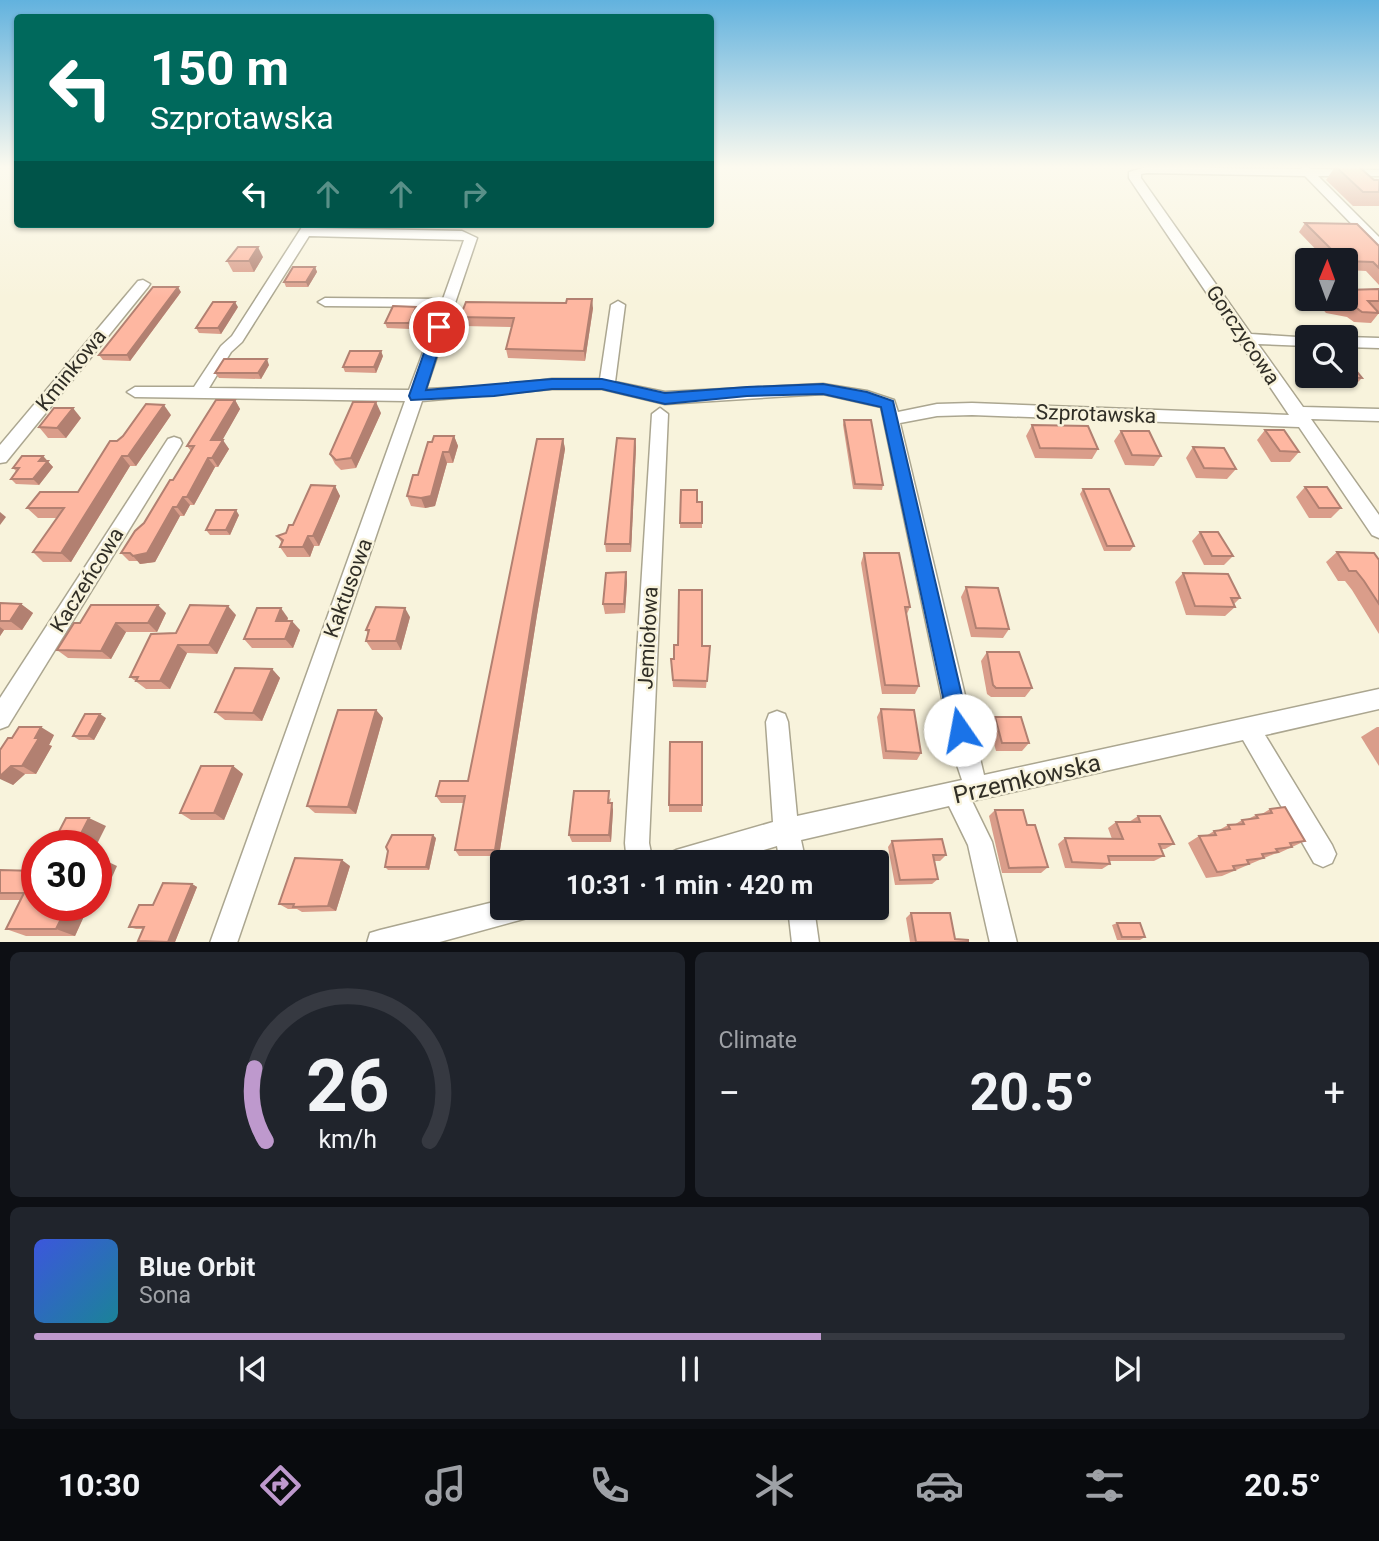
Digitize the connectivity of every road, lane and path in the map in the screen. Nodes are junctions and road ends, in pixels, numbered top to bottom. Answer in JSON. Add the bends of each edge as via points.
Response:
{"nodes":[{"id":1,"x":1157,"y":210,"type":"edge"},
{"id":2,"x":1345,"y":210,"type":"edge"},
{"id":3,"x":1358,"y":223,"type":"junction"},
{"id":4,"x":1379,"y":223,"type":"edge"},
{"id":5,"x":308,"y":228,"type":"edge"},
{"id":6,"x":1379,"y":244,"type":"edge"},
{"id":7,"x":143,"y":284,"type":"dead end"},
{"id":8,"x":326,"y":302,"type":"dead end"},
{"id":9,"x":447,"y":303,"type":"junction"},
{"id":10,"x":618,"y":305,"type":"dead end"},
{"id":11,"x":1247,"y":339,"type":"junction"},
{"id":12,"x":1295,"y":341,"type":"edge"},
{"id":13,"x":1358,"y":342,"type":"edge"},
{"id":14,"x":1379,"y":342,"type":"edge"},
{"id":15,"x":607,"y":384,"type":"junction"},
{"id":16,"x":135,"y":392,"type":"dead end"},
{"id":17,"x":198,"y":393,"type":"junction"},
{"id":18,"x":416,"y":396,"type":"junction"},
{"id":19,"x":890,"y":412,"type":"junction"},
{"id":20,"x":660,"y":414,"type":"dead end"},
{"id":21,"x":1379,"y":415,"type":"edge"},
{"id":22,"x":1298,"y":417,"type":"junction"},
{"id":23,"x":174,"y":443,"type":"dead end"},
{"id":24,"x":0,"y":457,"type":"edge"},
{"id":25,"x":1379,"y":530,"type":"edge"},
{"id":26,"x":1379,"y":699,"type":"edge"},
{"id":27,"x":0,"y":718,"type":"edge"},
{"id":28,"x":777,"y":722,"type":"dead end"},
{"id":29,"x":1249,"y":729,"type":"junction"},
{"id":30,"x":967,"y":792,"type":"junction"},
{"id":31,"x":785,"y":831,"type":"junction"},
{"id":32,"x":638,"y":850,"type":"edge"},
{"id":33,"x":720,"y":850,"type":"edge"},
{"id":34,"x":790,"y":850,"type":"edge"},
{"id":35,"x":1324,"y":855,"type":"dead end"},
{"id":36,"x":490,"y":916,"type":"edge"},
{"id":37,"x":803,"y":920,"type":"edge"},
{"id":38,"x":223,"y":942,"type":"edge"},
{"id":39,"x":384,"y":942,"type":"edge"},
{"id":40,"x":806,"y":942,"type":"edge"},
{"id":41,"x":1004,"y":942,"type":"edge"}],
"edges":[{"from":1,"to":11,"type":"street","name":"Gorczycowa"},
{"from":2,"to":3,"type":"street"},
{"from":3,"to":4,"type":"street"},
{"from":3,"to":6,"type":"street"},
{"from":5,"to":9,"type":"street","name":"Kaktusowa","via":[[468,236]]},
{"from":5,"to":17,"type":"street"},
{"from":7,"to":24,"type":"street","name":"Kminkowa"},
{"from":8,"to":9,"type":"street"},
{"from":9,"to":18,"type":"street","name":"Kaktusowa"},
{"from":10,"to":15,"type":"street"},
{"from":11,"to":12,"type":"street"},
{"from":11,"to":22,"type":"street","name":"Gorczycowa"},
{"from":13,"to":14,"type":"street"},
{"from":15,"to":18,"type":"street","name":"Szprotawska"},
{"from":15,"to":19,"type":"street","name":"Szprotawska","via":[[665,398],[823,389],[867,397]]},
{"from":16,"to":17,"type":"street","name":"Szprotawska"},
{"from":17,"to":18,"type":"street","name":"Szprotawska"},
{"from":18,"to":38,"type":"street","name":"Kaktusowa"},
{"from":19,"to":22,"type":"street","name":"Szprotawska","via":[[972,409]]},
{"from":19,"to":30,"type":"street","via":[[966,756]]},
{"from":20,"to":32,"type":"street","name":"Jemiołowa"},
{"from":21,"to":22,"type":"street","name":"Szprotawska"},
{"from":22,"to":25,"type":"street","name":"Gorczycowa"},
{"from":23,"to":27,"type":"street","name":"Kaczeńcowa"},
{"from":26,"to":29,"type":"street","name":"Przemkowska"},
{"from":28,"to":31,"type":"street"},
{"from":29,"to":30,"type":"street","name":"Przemkowska"},
{"from":29,"to":35,"type":"street"},
{"from":30,"to":31,"type":"street","name":"Przemkowska"},
{"from":30,"to":41,"type":"street"},
{"from":31,"to":33,"type":"street","name":"Przemkowska"},
{"from":31,"to":34,"type":"street"},
{"from":36,"to":39,"type":"street"},
{"from":37,"to":40,"type":"street"}]}
